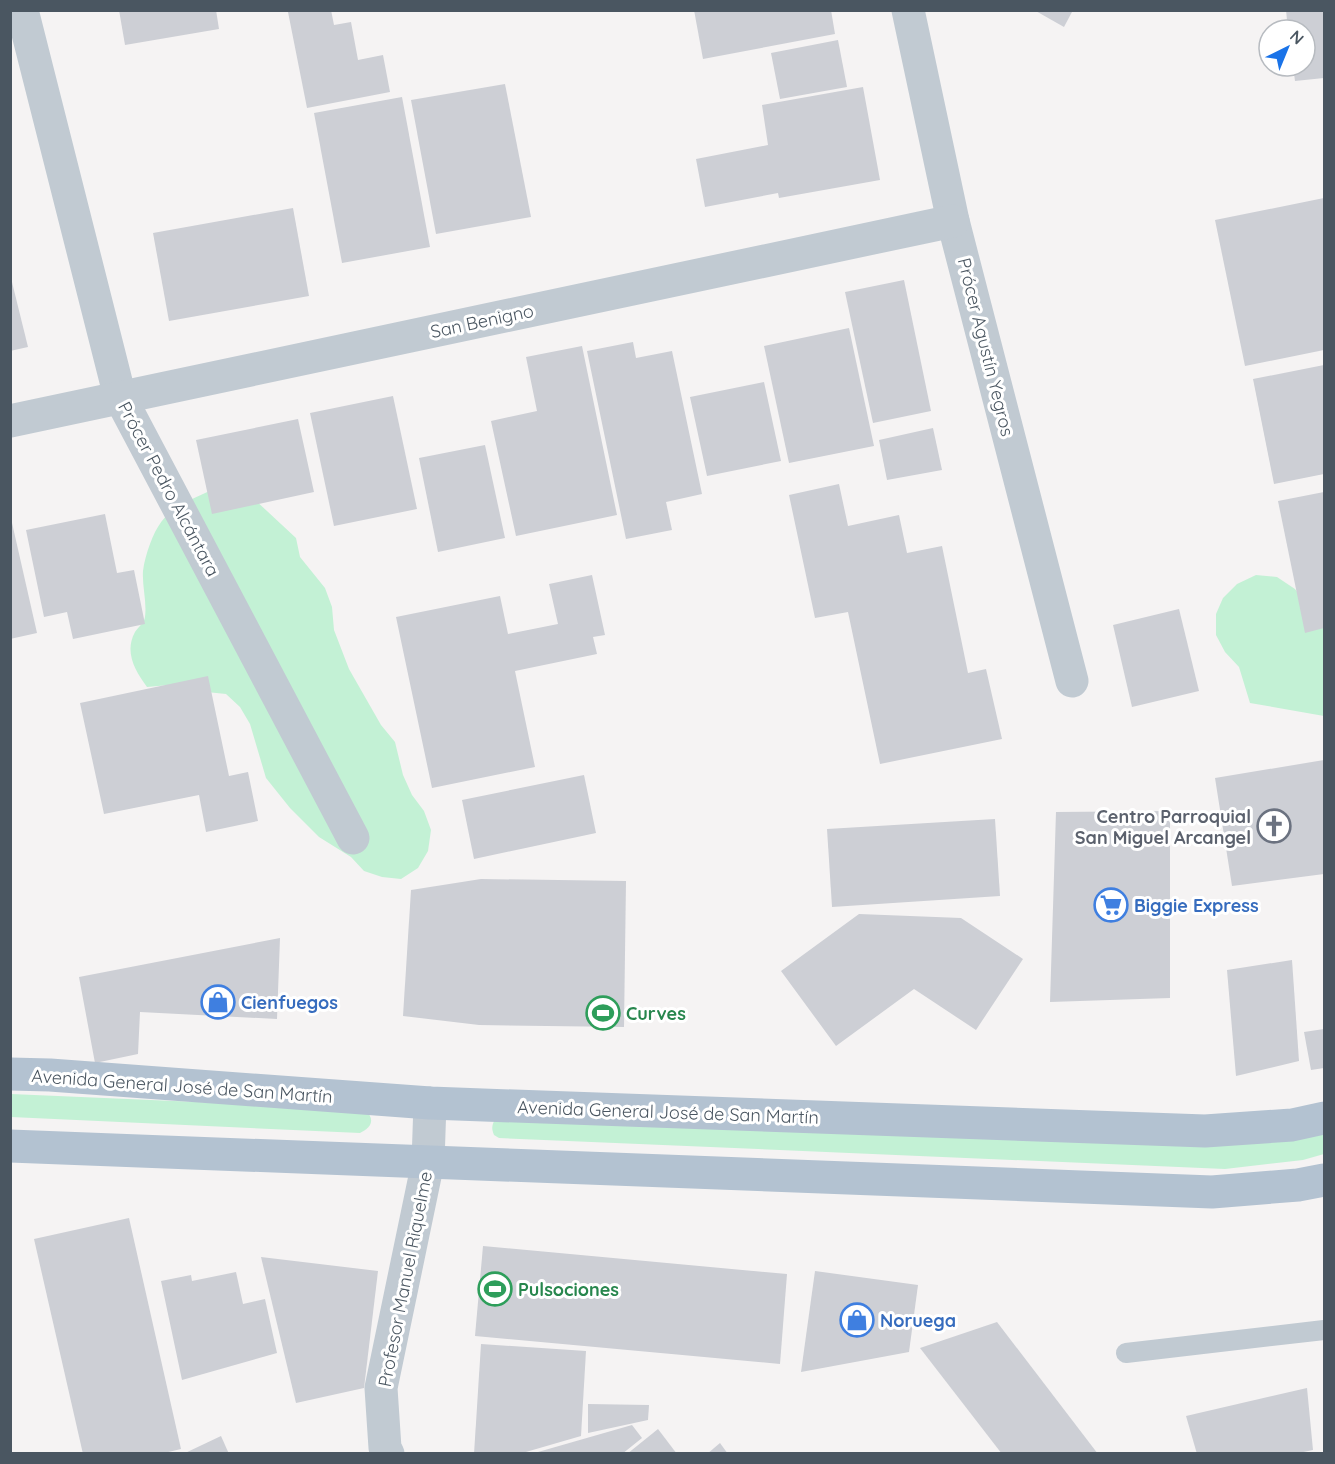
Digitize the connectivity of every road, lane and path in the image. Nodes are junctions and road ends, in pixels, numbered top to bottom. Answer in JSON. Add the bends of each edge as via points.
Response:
{"nodes":[{"id":1,"x":22,"y":10,"type":"edge"},
{"id":2,"x":908,"y":10,"type":"edge"},
{"id":3,"x":953,"y":221,"type":"junction"},
{"id":4,"x":120,"y":397,"type":"junction"},
{"id":5,"x":10,"y":421,"type":"edge"},
{"id":6,"x":1072,"y":681,"type":"dead end"},
{"id":7,"x":353,"y":838,"type":"dead end"},
{"id":8,"x":10,"y":1074,"type":"edge"},
{"id":9,"x":430,"y":1103,"type":"junction"},
{"id":10,"x":1324,"y":1118,"type":"edge"},
{"id":11,"x":10,"y":1146,"type":"edge"},
{"id":12,"x":428,"y":1162,"type":"junction"},
{"id":13,"x":1324,"y":1180,"type":"edge"},
{"id":14,"x":1324,"y":1330,"type":"edge"},
{"id":15,"x":1126,"y":1353,"type":"dead end"},
{"id":16,"x":388,"y":1454,"type":"edge"}],
"edges":[{"from":1,"to":4,"type":"street","name":"Prócer Pedro Alcántara"},
{"from":2,"to":3,"type":"street","name":"Prócer Agustín Yegros"},
{"from":3,"to":4,"type":"street","name":"San Benigno"},
{"from":3,"to":6,"type":"street","name":"Prócer Agustín Yegros"},
{"from":4,"to":5,"type":"street","name":"San Benigno"},
{"from":4,"to":7,"type":"street","name":"Prócer Pedro Alcántara"},
{"from":8,"to":9,"type":"main road","name":"Avenida General José de San Martín"},
{"from":9,"to":10,"type":"main road","name":"Avenida General José de San Martín","via":[[1205,1131],[1292,1125]]},
{"from":9,"to":12,"type":"street","name":"Profesor Manuel Riquelme"},
{"from":11,"to":12,"type":"main road"},
{"from":12,"to":13,"type":"main road","via":[[1212,1192]]},
{"from":12,"to":16,"type":"street","name":"Profesor Manuel Riquelme","via":[[381,1388]]},
{"from":14,"to":15,"type":"lane"}]}
